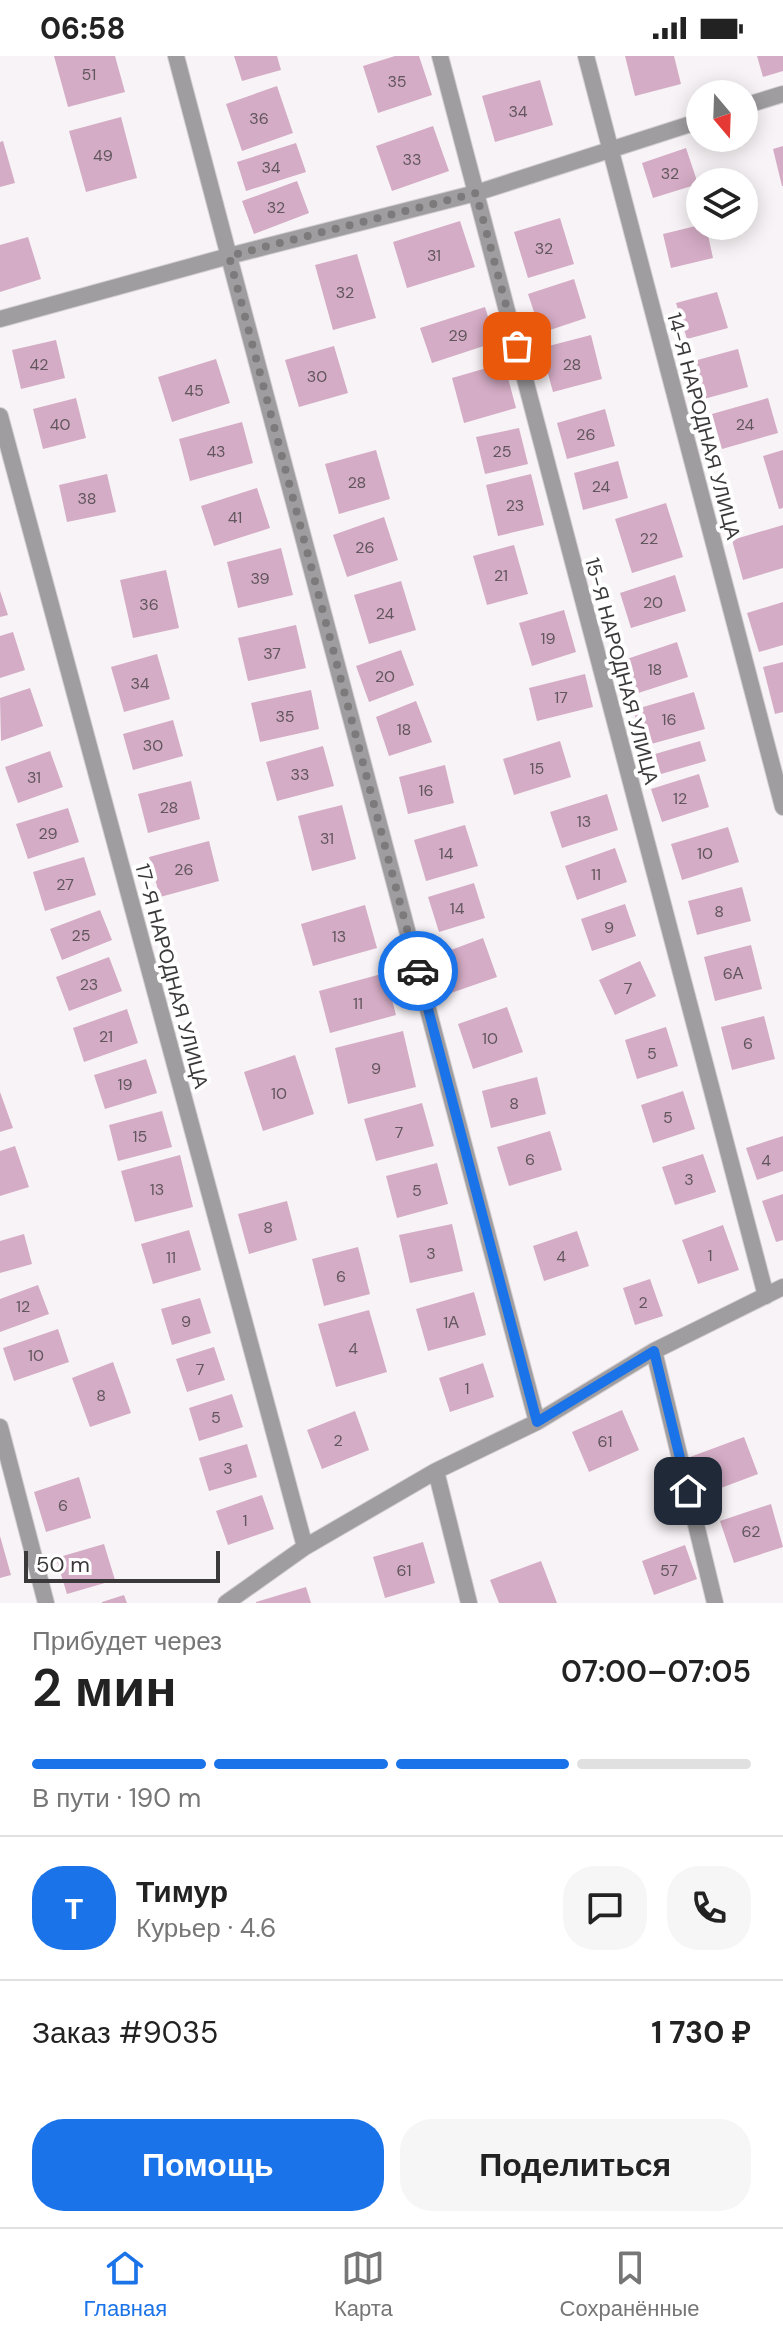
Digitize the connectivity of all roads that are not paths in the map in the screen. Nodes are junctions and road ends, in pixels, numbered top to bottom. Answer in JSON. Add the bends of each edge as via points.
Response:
{"nodes":[{"id":1,"x":176,"y":56,"type":"edge"},
{"id":2,"x":440,"y":56,"type":"edge"},
{"id":3,"x":586,"y":56,"type":"edge"},
{"id":4,"x":783,"y":94,"type":"edge"},
{"id":5,"x":758,"y":102,"type":"edge"},
{"id":6,"x":686,"y":126,"type":"edge"},
{"id":7,"x":611,"y":150,"type":"junction"},
{"id":8,"x":476,"y":193,"type":"junction"},
{"id":9,"x":229,"y":256,"type":"junction"},
{"id":10,"x":0,"y":319,"type":"edge"},
{"id":11,"x":0,"y":416,"type":"edge"},
{"id":12,"x":783,"y":807,"type":"edge"},
{"id":13,"x":783,"y":1287,"type":"edge"},
{"id":14,"x":766,"y":1296,"type":"junction"},
{"id":15,"x":654,"y":1351,"type":"junction"},
{"id":16,"x":537,"y":1422,"type":"junction"},
{"id":17,"x":0,"y":1427,"type":"edge"},
{"id":18,"x":436,"y":1471,"type":"junction"},
{"id":19,"x":305,"y":1547,"type":"junction"},
{"id":20,"x":46,"y":1603,"type":"edge"},
{"id":21,"x":226,"y":1603,"type":"edge"},
{"id":22,"x":469,"y":1603,"type":"edge"},
{"id":23,"x":715,"y":1603,"type":"edge"}],
"edges":[{"from":1,"to":9,"type":"street"},
{"from":2,"to":8,"type":"street","name":"15-Я НАРОДНАЯ УЛИЦА"},
{"from":3,"to":7,"type":"street","name":"14-Я НАРОДНАЯ УЛИЦА"},
{"from":4,"to":5,"type":"street"},
{"from":6,"to":7,"type":"street"},
{"from":7,"to":8,"type":"street"},
{"from":7,"to":12,"type":"street","name":"14-Я НАРОДНАЯ УЛИЦА"},
{"from":8,"to":9,"type":"street"},
{"from":8,"to":14,"type":"street","name":"15-Я НАРОДНАЯ УЛИЦА"},
{"from":9,"to":10,"type":"street"},
{"from":9,"to":16,"type":"street"},
{"from":11,"to":19,"type":"street","name":"17-Я НАРОДНАЯ УЛИЦА"},
{"from":13,"to":14,"type":"street"},
{"from":14,"to":15,"type":"street"},
{"from":15,"to":16,"type":"street"},
{"from":15,"to":23,"type":"street"},
{"from":16,"to":18,"type":"street"},
{"from":17,"to":20,"type":"street"},
{"from":18,"to":19,"type":"street"},
{"from":18,"to":22,"type":"street"},
{"from":19,"to":21,"type":"street"}]}
